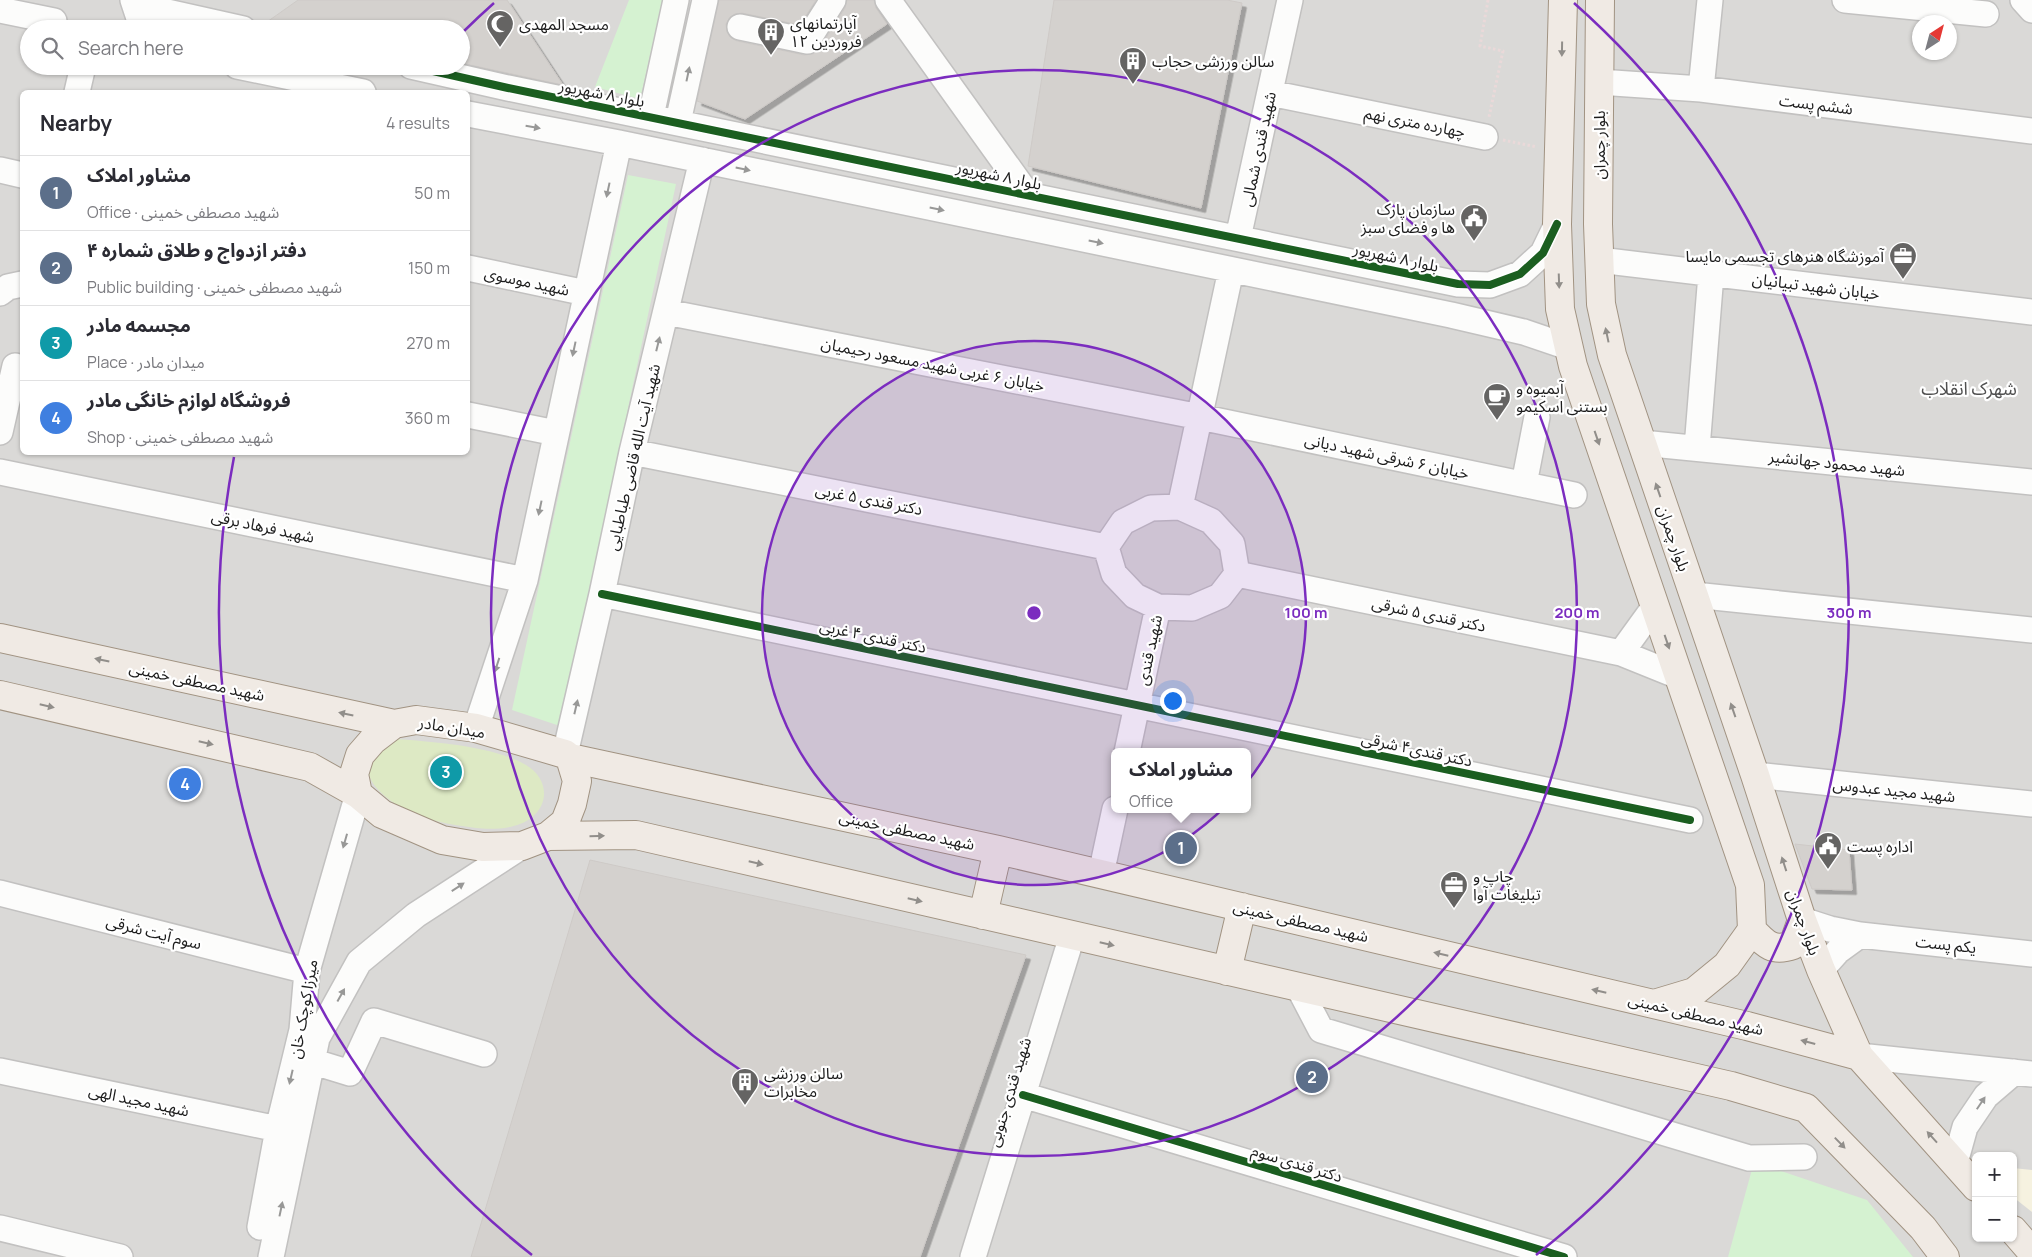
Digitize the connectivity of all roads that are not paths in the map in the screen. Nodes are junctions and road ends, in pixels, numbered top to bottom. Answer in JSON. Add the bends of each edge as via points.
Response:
{"nodes":[{"id":1,"x":676,"y":0,"type":"edge"},
{"id":2,"x":705,"y":0,"type":"edge"},
{"id":3,"x":833,"y":0,"type":"edge"},
{"id":4,"x":888,"y":0,"type":"edge"},
{"id":5,"x":1290,"y":0,"type":"edge"},
{"id":6,"x":1563,"y":0,"type":"edge"},
{"id":7,"x":1600,"y":0,"type":"edge"},
{"id":8,"x":1710,"y":0,"type":"edge"},
{"id":9,"x":1845,"y":0,"type":"edge"},
{"id":10,"x":1849,"y":0,"type":"edge"},
{"id":11,"x":2022,"y":0,"type":"edge"},
{"id":12,"x":0,"y":10,"type":"edge"},
{"id":13,"x":2032,"y":10,"type":"edge"},
{"id":14,"x":136,"y":11,"type":"edge"},
{"id":15,"x":1986,"y":14,"type":"dead end"},
{"id":16,"x":56,"y":16,"type":"edge"},
{"id":17,"x":190,"y":20,"type":"edge"},
{"id":18,"x":740,"y":27,"type":"dead end"},
{"id":19,"x":81,"y":75,"type":"edge"},
{"id":20,"x":281,"y":75,"type":"edge"},
{"id":21,"x":451,"y":75,"type":"edge"},
{"id":22,"x":1599,"y":82,"type":"junction"},
{"id":23,"x":508,"y":88,"type":"junction"},
{"id":24,"x":1701,"y":89,"type":"junction"},
{"id":25,"x":77,"y":90,"type":"edge"},
{"id":26,"x":353,"y":90,"type":"edge"},
{"id":27,"x":1270,"y":93,"type":"junction"},
{"id":28,"x":470,"y":114,"type":"edge"},
{"id":29,"x":651,"y":116,"type":"junction"},
{"id":30,"x":500,"y":121,"type":"junction"},
{"id":31,"x":678,"y":122,"type":"junction"},
{"id":32,"x":2032,"y":131,"type":"edge"},
{"id":33,"x":1485,"y":137,"type":"road end"},
{"id":34,"x":617,"y":152,"type":"junction"},
{"id":35,"x":0,"y":170,"type":"edge"},
{"id":36,"x":912,"y":170,"type":"junction"},
{"id":37,"x":700,"y":171,"type":"junction"},
{"id":38,"x":20,"y":175,"type":"edge"},
{"id":39,"x":1028,"y":194,"type":"junction"},
{"id":40,"x":906,"y":202,"type":"junction"},
{"id":41,"x":1557,"y":224,"type":"junction"},
{"id":42,"x":1238,"y":238,"type":"junction"},
{"id":43,"x":1344,"y":260,"type":"junction"},
{"id":44,"x":1599,"y":260,"type":"junction"},
{"id":45,"x":470,"y":268,"type":"edge"},
{"id":46,"x":1231,"y":270,"type":"junction"},
{"id":47,"x":1711,"y":274,"type":"junction"},
{"id":48,"x":20,"y":284,"type":"edge"},
{"id":49,"x":1337,"y":292,"type":"junction"},
{"id":50,"x":0,"y":293,"type":"edge"},
{"id":51,"x":586,"y":293,"type":"junction"},
{"id":52,"x":666,"y":312,"type":"junction"},
{"id":53,"x":2032,"y":312,"type":"edge"},
{"id":54,"x":1568,"y":347,"type":"junction"},
{"id":55,"x":12,"y":364,"type":"edge"},
{"id":56,"x":470,"y":415,"type":"edge"},
{"id":57,"x":1200,"y":417,"type":"junction"},
{"id":58,"x":1537,"y":417,"type":"dead end"},
{"id":59,"x":0,"y":432,"type":"edge"},
{"id":60,"x":556,"y":433,"type":"junction"},
{"id":61,"x":1642,"y":443,"type":"junction"},
{"id":62,"x":1697,"y":448,"type":"junction"},
{"id":63,"x":632,"y":452,"type":"junction"},
{"id":64,"x":0,"y":472,"type":"edge"},
{"id":65,"x":2032,"y":482,"type":"edge"},
{"id":66,"x":1524,"y":484,"type":"junction"},
{"id":67,"x":1574,"y":495,"type":"dead end"},
{"id":68,"x":1180,"y":507,"type":"junction"},
{"id":69,"x":1106,"y":547,"type":"junction"},
{"id":70,"x":1237,"y":574,"type":"junction"},
{"id":71,"x":525,"y":580,"type":"junction"},
{"id":72,"x":602,"y":594,"type":"junction"},
{"id":73,"x":1694,"y":595,"type":"junction"},
{"id":74,"x":1158,"y":606,"type":"junction"},
{"id":75,"x":1654,"y":606,"type":"junction"},
{"id":76,"x":2032,"y":630,"type":"edge"},
{"id":77,"x":0,"y":638,"type":"edge"},
{"id":78,"x":1622,"y":654,"type":"junction"},
{"id":79,"x":1678,"y":676,"type":"junction"},
{"id":80,"x":0,"y":695,"type":"edge"},
{"id":81,"x":1137,"y":706,"type":"junction"},
{"id":82,"x":394,"y":724,"type":"junction"},
{"id":83,"x":476,"y":728,"type":"junction"},
{"id":84,"x":1128,"y":748,"type":"edge"},
{"id":85,"x":567,"y":756,"type":"junction"},
{"id":86,"x":1755,"y":775,"type":"junction"},
{"id":87,"x":358,"y":794,"type":"junction"},
{"id":88,"x":2032,"y":804,"type":"edge"},
{"id":89,"x":1114,"y":813,"type":"edge"},
{"id":90,"x":1690,"y":820,"type":"dead end"},
{"id":91,"x":548,"y":836,"type":"junction"},
{"id":92,"x":522,"y":846,"type":"junction"},
{"id":93,"x":998,"y":850,"type":"junction"},
{"id":94,"x":1101,"y":874,"type":"junction"},
{"id":95,"x":0,"y":893,"type":"edge"},
{"id":96,"x":1242,"y":907,"type":"junction"},
{"id":97,"x":982,"y":915,"type":"junction"},
{"id":98,"x":1802,"y":920,"type":"junction"},
{"id":99,"x":1752,"y":930,"type":"junction"},
{"id":100,"x":1860,"y":935,"type":"junction"},
{"id":101,"x":1072,"y":936,"type":"junction"},
{"id":102,"x":2032,"y":954,"type":"edge"},
{"id":103,"x":1821,"y":970,"type":"junction"},
{"id":104,"x":1227,"y":971,"type":"junction"},
{"id":105,"x":307,"y":972,"type":"junction"},
{"id":106,"x":1299,"y":988,"type":"junction"},
{"id":107,"x":1654,"y":1004,"type":"junction"},
{"id":108,"x":314,"y":1049,"type":"junction"},
{"id":109,"x":484,"y":1054,"type":"dead end"},
{"id":110,"x":1859,"y":1056,"type":"junction"},
{"id":111,"x":0,"y":1071,"type":"edge"},
{"id":112,"x":2023,"y":1073,"type":"edge"},
{"id":113,"x":1023,"y":1095,"type":"junction"},
{"id":114,"x":278,"y":1129,"type":"junction"},
{"id":115,"x":1804,"y":1156,"type":"dead end"},
{"id":116,"x":1955,"y":1163,"type":"junction"},
{"id":117,"x":1972,"y":1182,"type":"edge"},
{"id":118,"x":0,"y":1228,"type":"edge"},
{"id":119,"x":2017,"y":1235,"type":"edge"},
{"id":120,"x":2032,"y":1252,"type":"edge"},
{"id":121,"x":120,"y":1257,"type":"edge"},
{"id":122,"x":254,"y":1257,"type":"edge"},
{"id":123,"x":271,"y":1257,"type":"edge"},
{"id":124,"x":973,"y":1257,"type":"edge"},
{"id":125,"x":1564,"y":1257,"type":"edge"},
{"id":126,"x":1945,"y":1257,"type":"edge"}],
"edges":[{"from":1,"to":29,"type":"street"},
{"from":31,"to":2,"type":"street","one_way":true},
{"from":3,"to":18,"type":"street","via":[[807,41]]},
{"from":4,"to":39,"type":"street"},
{"from":5,"to":27,"type":"street","name":"شهید قندی شمالی"},
{"from":6,"to":41,"type":"main road","one_way":true},
{"from":7,"to":22,"type":"main road","name":"بلوار چمران"},
{"from":8,"to":24,"type":"street"},
{"from":9,"to":10,"type":"street"},
{"from":10,"to":15,"type":"street"},
{"from":11,"to":13,"type":"street"},
{"from":12,"to":16,"type":"street"},
{"from":14,"to":17,"type":"street"},
{"from":19,"to":25,"type":"street"},
{"from":20,"to":26,"type":"street"},
{"from":21,"to":23,"type":"street","name":"بلوار ۸ شهریور"},
{"from":22,"to":24,"type":"street","name":"ششم پست"},
{"from":22,"to":44,"type":"main road","name":"بلوار چمران"},
{"from":23,"to":29,"type":"street","name":"بلوار ۸ شهریور"},
{"from":23,"to":30,"type":"street"},
{"from":24,"to":32,"type":"street","name":"ششم پست"},
{"from":27,"to":33,"type":"street","name":"چهارده متری نهم"},
{"from":27,"to":42,"type":"street","name":"شهید قندی شمالی"},
{"from":28,"to":30,"type":"street"},
{"from":29,"to":31,"type":"street","name":"بلوار ۸ شهریور"},
{"from":30,"to":34,"type":"street","one_way":true},
{"from":31,"to":36,"type":"street","name":"بلوار ۸ شهریور"},
{"from":34,"to":37,"type":"street"},
{"from":34,"to":51,"type":"street","one_way":true},
{"from":35,"to":38,"type":"street"},
{"from":36,"to":39,"type":"street","name":"بلوار ۸ شهریور"},
{"from":36,"to":40,"type":"street"},
{"from":37,"to":40,"type":"street","one_way":true},
{"from":37,"to":52,"type":"street","name":"شهید آیت الله قاضی طباطبایی"},
{"from":39,"to":42,"type":"street","name":"بلوار ۸ شهریور"},
{"from":40,"to":46,"type":"street","one_way":true},
{"from":41,"to":43,"type":"street","name":"بلوار ۸ شهریور","via":[[1543,253],[1520,274],[1490,285],[1458,284]]},
{"from":41,"to":54,"type":"main road","one_way":true,"via":[[1560,309]]},
{"from":42,"to":43,"type":"street","name":"بلوار ۸ شهریور"},
{"from":43,"to":49,"type":"street"},
{"from":44,"to":47,"type":"street","name":"خیابان شهید تبیانیان"},
{"from":61,"to":44,"type":"main road","name":"بلوار چمران","one_way":true,"via":[[1611,350],[1601,304]]},
{"from":45,"to":51,"type":"street","name":"شهید موسوی"},
{"from":46,"to":49,"type":"street"},
{"from":46,"to":57,"type":"street"},
{"from":47,"to":53,"type":"street","name":"خیابان شهید تبیانیان"},
{"from":47,"to":62,"type":"street"},
{"from":48,"to":50,"type":"street"},
{"from":49,"to":54,"type":"street","via":[[1524,332]]},
{"from":51,"to":60,"type":"street","one_way":true},
{"from":52,"to":57,"type":"street","name":"خیابان ۶ غربی شهید مسعود رحیمیان"},
{"from":63,"to":52,"type":"street","name":"شهید آیت الله قاضی طباطبایی","one_way":true},
{"from":54,"to":75,"type":"main road","one_way":true},
{"from":55,"to":59,"type":"street"},
{"from":56,"to":60,"type":"street"},
{"from":57,"to":66,"type":"street","name":"خیابان ۶ شرقی شهید دیانی"},
{"from":57,"to":68,"type":"street"},
{"from":58,"to":66,"type":"street"},
{"from":60,"to":71,"type":"street","one_way":true},
{"from":61,"to":62,"type":"street","name":"شهید محمود جهانشیر"},
{"from":73,"to":61,"type":"main road","name":"بلوار چمران","one_way":true},
{"from":62,"to":65,"type":"street","name":"شهید محمود جهانشیر"},
{"from":63,"to":69,"type":"street","name":"دکتر قندی ۵ غربی"},
{"from":63,"to":72,"type":"street","name":"شهید آیت الله قاضی طباطبایی"},
{"from":64,"to":71,"type":"street","name":"شهید فرهاد برقی"},
{"from":66,"to":67,"type":"street","name":"خیابان ۶ شرقی شهید دیانی"},
{"from":68,"to":69,"type":"street","via":[[1151,508],[1122,522]]},
{"from":68,"to":70,"type":"street","via":[[1212,521],[1232,544]]},
{"from":69,"to":74,"type":"street","via":[[1114,574],[1134,596]]},
{"from":70,"to":74,"type":"street","via":[[1220,596],[1192,608]]},
{"from":70,"to":78,"type":"street","name":"دکتر قندی ۵ شرقی"},
{"from":71,"to":83,"type":"street","one_way":true},
{"from":72,"to":81,"type":"street","name":"دکتر قندی ۴ غربی"},
{"from":85,"to":72,"type":"street","name":"شهید آیت الله قاضی طباطبایی","one_way":true},
{"from":73,"to":76,"type":"street"},
{"from":86,"to":73,"type":"main road","name":"بلوار چمران","one_way":true},
{"from":74,"to":81,"type":"street","name":"شهید قندی"},
{"from":75,"to":78,"type":"street"},
{"from":75,"to":79,"type":"main road","one_way":true},
{"from":82,"to":77,"type":"main road","name":"شهید مصطفی خمینی","one_way":true},
{"from":78,"to":79,"type":"street","name":"دکتر قندی ۵ شرقی"},
{"from":79,"to":99,"type":"main road","via":[[1750,886]]},
{"from":80,"to":87,"type":"main road","one_way":true,"via":[[310,767]]},
{"from":81,"to":84,"type":"street","name":"شهید قندی"},
{"from":81,"to":90,"type":"street","name":"دکتر قندی۴ شرقی"},
{"from":82,"to":83,"type":"main road","name":"میدان مادر","via":[[416,720]]},
{"from":82,"to":87,"type":"main road","name":"میدان مادر","via":[[360,755],[354,774]]},
{"from":83,"to":85,"type":"main road","name":"میدان مادر"},
{"from":85,"to":91,"type":"main road","via":[[577,781],[572,804],[565,822]]},
{"from":85,"to":93,"type":"main road","name":"شهید مصطفی خمینی"},
{"from":86,"to":88,"type":"street","name":"شهید مجید عبدوس"},
{"from":98,"to":86,"type":"main road","name":"بلوار چمران","one_way":true},
{"from":87,"to":92,"type":"main road","via":[[382,814],[442,840],[482,847]]},
{"from":87,"to":105,"type":"street","name":"میرزا کوچک خان","one_way":true},
{"from":89,"to":94,"type":"street"},
{"from":91,"to":92,"type":"main road"},
{"from":91,"to":97,"type":"main road","one_way":true,"via":[[636,835]]},
{"from":108,"to":92,"type":"street","name":"میرزا کوچک خان","one_way":true,"via":[[359,962],[416,915]]},
{"from":93,"to":94,"type":"main road","name":"شهید مصطفی خمینی"},
{"from":93,"to":97,"type":"main road"},
{"from":94,"to":96,"type":"main road","name":"شهید مصطفی خمینی"},
{"from":95,"to":105,"type":"street","name":"سوم آیت شرقی"},
{"from":96,"to":104,"type":"main road"},
{"from":107,"to":96,"type":"main road","name":"شهید مصطفی خمینی","one_way":true},
{"from":97,"to":101,"type":"main road"},
{"from":98,"to":99,"type":"main road","via":[[1793,945],[1781,949],[1764,943]]},
{"from":98,"to":100,"type":"street","name":"یکم پست"},
{"from":98,"to":103,"type":"main road","name":"بلوار چمران"},
{"from":99,"to":107,"type":"main road","via":[[1727,965],[1694,992]]},
{"from":100,"to":102,"type":"street","name":"یکم پست"},
{"from":100,"to":103,"type":"street","via":[[1838,951]]},
{"from":101,"to":104,"type":"main road","one_way":true},
{"from":101,"to":113,"type":"street","name":"شهید قندی جنوبی"},
{"from":103,"to":110,"type":"main road","name":"بلوار چمران"},
{"from":104,"to":106,"type":"main road"},
{"from":105,"to":114,"type":"street","name":"میرزا کوچک خان","one_way":true,"via":[[302,1030]]},
{"from":106,"to":115,"type":"street","via":[[1321,1030],[1749,1158]]},
{"from":106,"to":126,"type":"main road","one_way":true,"via":[[1731,1086],[1806,1108],[1923,1228]]},
{"from":110,"to":107,"type":"main road","name":"شهید مصطفی خمینی","one_way":true},
{"from":108,"to":109,"type":"street","via":[[350,1073],[374,1021]]},
{"from":123,"to":108,"type":"street","name":"میرزا کوچک خان","one_way":true},
{"from":110,"to":112,"type":"street"},
{"from":116,"to":110,"type":"main road","one_way":true},
{"from":111,"to":114,"type":"street","name":"شهید مجید الهی"},
{"from":116,"to":112,"type":"street","one_way":true,"via":[[1965,1127],[1986,1096]]},
{"from":113,"to":124,"type":"street","name":"شهید قندی جنوبی"},
{"from":113,"to":125,"type":"street","name":"دکتر قندی سوم"},
{"from":114,"to":122,"type":"street","name":"میرزا کوچک خان"},
{"from":116,"to":117,"type":"main road"},
{"from":118,"to":121,"type":"street"},
{"from":119,"to":120,"type":"main road"}]}
